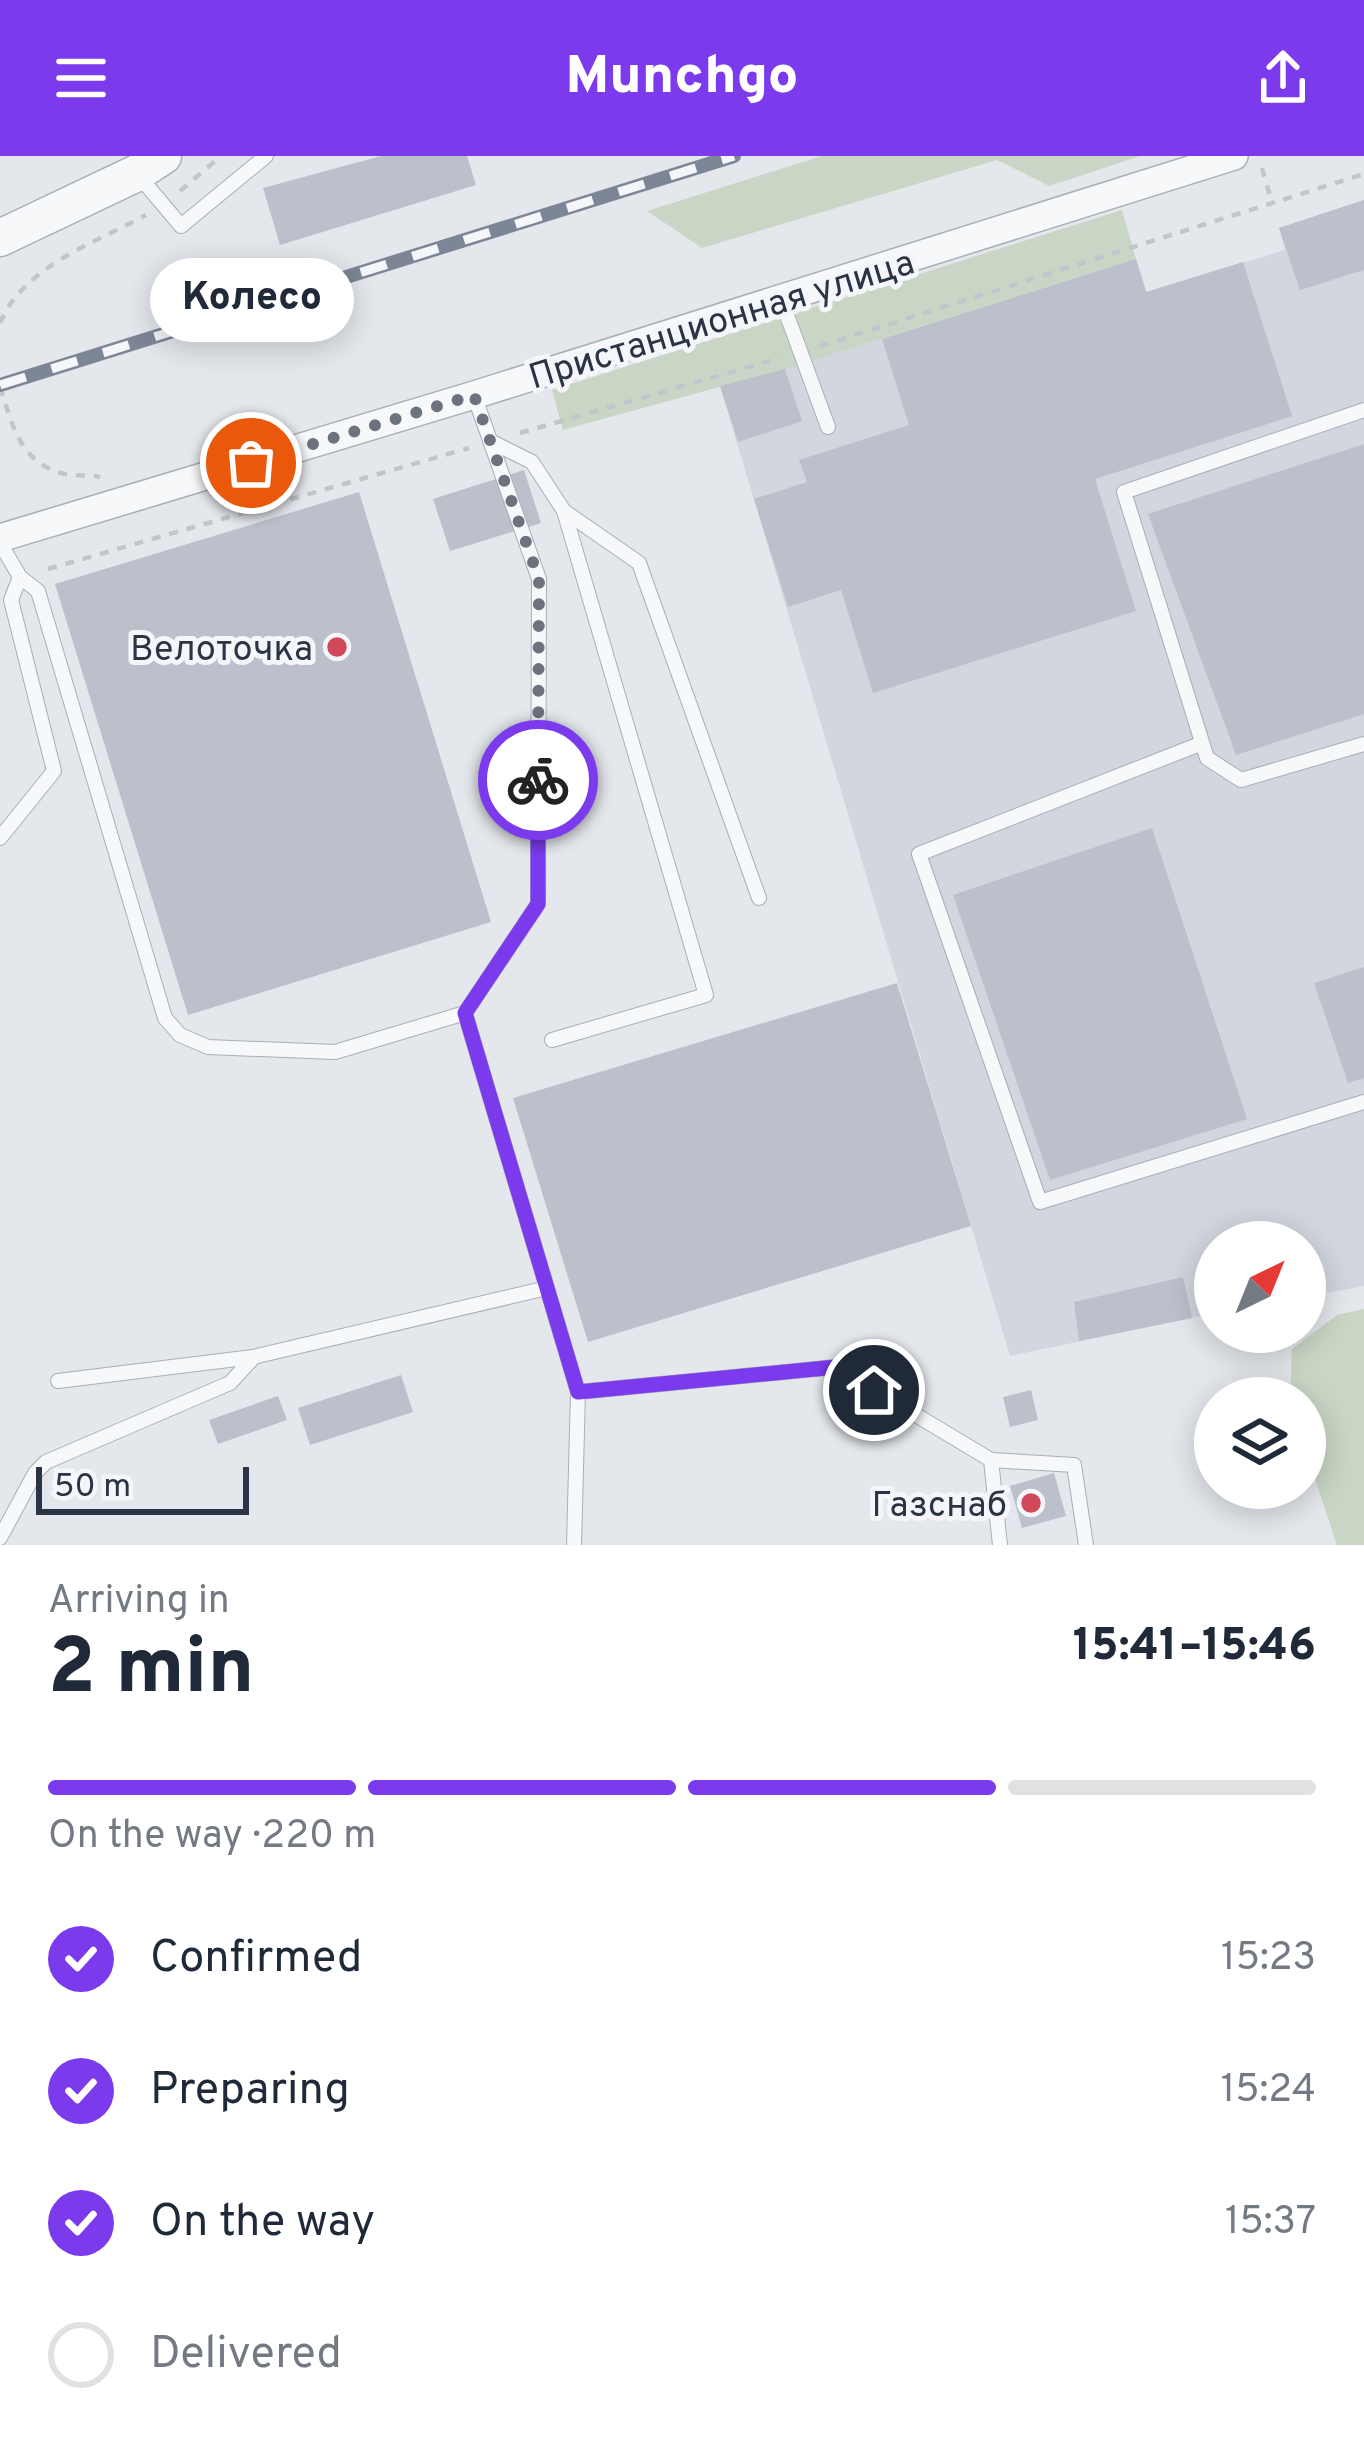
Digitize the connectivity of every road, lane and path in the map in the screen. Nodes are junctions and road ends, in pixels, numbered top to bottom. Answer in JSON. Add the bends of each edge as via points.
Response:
{"nodes":[{"id":1,"x":221,"y":156,"type":"edge"},
{"id":2,"x":266,"y":156,"type":"edge"},
{"id":3,"x":1234,"y":156,"type":"edge"},
{"id":4,"x":150,"y":164,"type":"edge"},
{"id":5,"x":1262,"y":168,"type":"dead end"},
{"id":6,"x":1364,"y":174,"type":"edge"},
{"id":7,"x":1272,"y":203,"type":"junction"},
{"id":8,"x":164,"y":206,"type":"junction"},
{"id":9,"x":0,"y":238,"type":"edge"},
{"id":10,"x":781,"y":299,"type":"junction"},
{"id":11,"x":0,"y":322,"type":"edge"},
{"id":12,"x":800,"y":352,"type":"junction"},
{"id":13,"x":0,"y":387,"type":"edge"},
{"id":14,"x":474,"y":395,"type":"junction"},
{"id":15,"x":1364,"y":410,"type":"edge"},
{"id":16,"x":828,"y":427,"type":"dead end"},
{"id":17,"x":490,"y":442,"type":"junction"},
{"id":18,"x":109,"y":485,"type":"dead end"},
{"id":19,"x":564,"y":511,"type":"junction"},
{"id":20,"x":0,"y":540,"type":"edge"},
{"id":21,"x":20,"y":577,"type":"junction"},
{"id":22,"x":1200,"y":744,"type":"junction"},
{"id":23,"x":1364,"y":744,"type":"edge"},
{"id":24,"x":0,"y":838,"type":"edge"},
{"id":25,"x":759,"y":898,"type":"dead end"},
{"id":26,"x":465,"y":1013,"type":"junction"},
{"id":27,"x":552,"y":1040,"type":"dead end"},
{"id":28,"x":1364,"y":1102,"type":"edge"},
{"id":29,"x":547,"y":1288,"type":"junction"},
{"id":30,"x":254,"y":1358,"type":"junction"},
{"id":31,"x":58,"y":1381,"type":"dead end"},
{"id":32,"x":578,"y":1392,"type":"junction"},
{"id":33,"x":991,"y":1460,"type":"junction"},
{"id":34,"x":0,"y":1538,"type":"edge"},
{"id":35,"x":574,"y":1545,"type":"edge"},
{"id":36,"x":1000,"y":1545,"type":"edge"},
{"id":37,"x":1086,"y":1545,"type":"edge"}],
"edges":[{"from":1,"to":8,"type":"path"},
{"from":2,"to":8,"type":"lane","via":[[181,226]]},
{"from":3,"to":10,"type":"street","name":"Пристанционная улица"},
{"from":4,"to":8,"type":"lane"},
{"from":4,"to":9,"type":"street"},
{"from":5,"to":7,"type":"path"},
{"from":6,"to":7,"type":"path"},
{"from":7,"to":12,"type":"path"},
{"from":8,"to":11,"type":"path","via":[[33,277]]},
{"from":10,"to":12,"type":"lane"},
{"from":10,"to":14,"type":"street","name":"Пристанционная улица"},
{"from":12,"to":16,"type":"lane"},
{"from":12,"to":17,"type":"path"},
{"from":13,"to":18,"type":"path","via":[[18,442],[38,463],[64,475],[98,475]]},
{"from":14,"to":17,"type":"lane"},
{"from":14,"to":20,"type":"street","name":"Пристанционная улица"},
{"from":15,"to":22,"type":"lane","via":[[1124,492]]},
{"from":17,"to":19,"type":"lane","via":[[532,462]]},
{"from":17,"to":21,"type":"path"},
{"from":17,"to":26,"type":"lane","via":[[539,579],[538,904]]},
{"from":19,"to":25,"type":"lane","via":[[639,562]]},
{"from":19,"to":27,"type":"lane","via":[[706,995]]},
{"from":20,"to":21,"type":"lane"},
{"from":21,"to":24,"type":"lane","via":[[11,600],[54,771]]},
{"from":21,"to":26,"type":"lane","via":[[38,591],[165,1018],[181,1035],[208,1047],[335,1052]]},
{"from":22,"to":23,"type":"lane","via":[[1241,780]]},
{"from":22,"to":28,"type":"lane","via":[[920,854],[1040,1202]]},
{"from":26,"to":29,"type":"lane"},
{"from":29,"to":30,"type":"lane"},
{"from":29,"to":32,"type":"lane"},
{"from":30,"to":31,"type":"lane"},
{"from":30,"to":34,"type":"lane","via":[[230,1383],[46,1462]]},
{"from":32,"to":33,"type":"lane","via":[[836,1367]]},
{"from":32,"to":35,"type":"lane"},
{"from":33,"to":36,"type":"lane"},
{"from":33,"to":37,"type":"lane","via":[[1075,1465]]}]}
